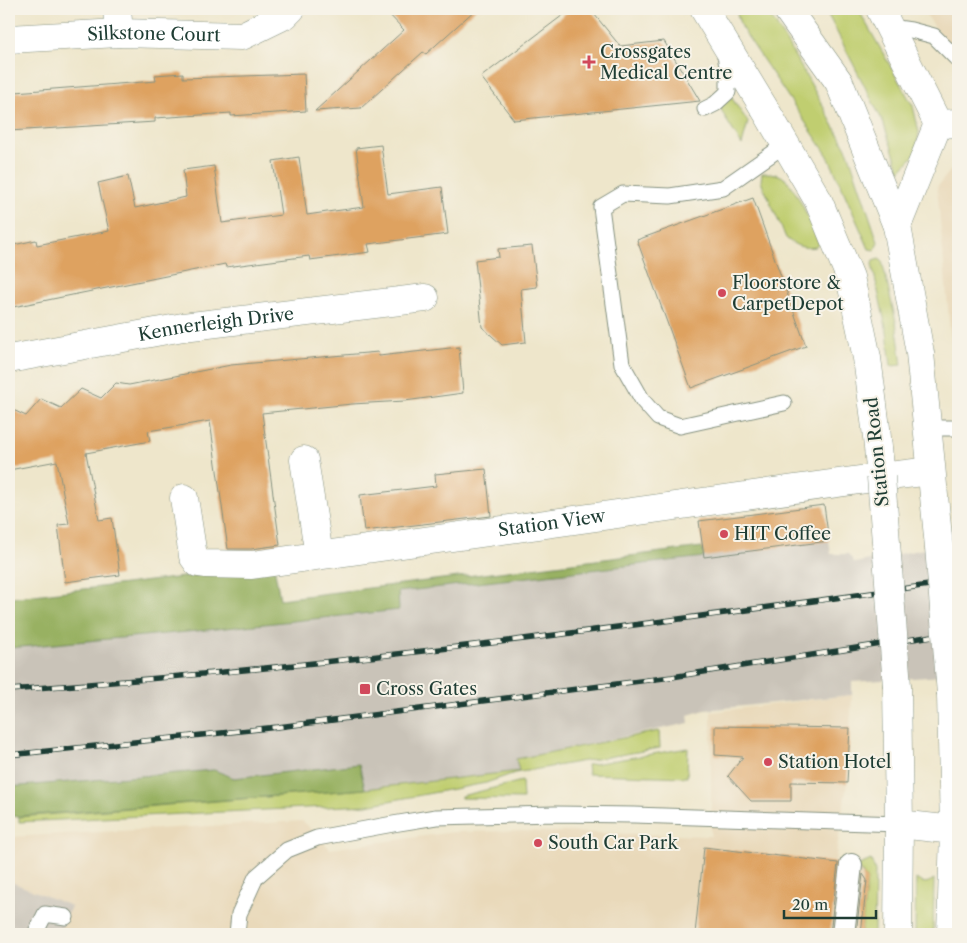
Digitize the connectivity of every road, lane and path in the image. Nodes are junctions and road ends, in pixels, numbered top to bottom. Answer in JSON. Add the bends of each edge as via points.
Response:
{"nodes":[{"id":1,"x":291,"y":9,"type":"edge"},
{"id":2,"x":704,"y":9,"type":"edge"},
{"id":3,"x":787,"y":9,"type":"edge"},
{"id":4,"x":885,"y":18,"type":"edge"},
{"id":5,"x":118,"y":21,"type":"edge"},
{"id":6,"x":720,"y":22,"type":"edge"},
{"id":7,"x":9,"y":39,"type":"edge"},
{"id":8,"x":958,"y":60,"type":"edge"},
{"id":9,"x":705,"y":109,"type":"dead end"},
{"id":10,"x":948,"y":123,"type":"edge"},
{"id":11,"x":786,"y":144,"type":"junction"},
{"id":12,"x":897,"y":226,"type":"junction"},
{"id":13,"x":425,"y":298,"type":"dead end"},
{"id":14,"x":9,"y":359,"type":"edge"},
{"id":15,"x":784,"y":403,"type":"dead end"},
{"id":16,"x":927,"y":428,"type":"junction"},
{"id":17,"x":958,"y":428,"type":"edge"},
{"id":18,"x":304,"y":460,"type":"dead end"},
{"id":19,"x":931,"y":471,"type":"junction"},
{"id":20,"x":881,"y":477,"type":"junction"},
{"id":21,"x":184,"y":498,"type":"dead end"},
{"id":22,"x":318,"y":556,"type":"junction"},
{"id":23,"x":899,"y":824,"type":"junction"},
{"id":24,"x":956,"y":830,"type":"edge"},
{"id":25,"x":851,"y":865,"type":"dead end"},
{"id":26,"x":66,"y":917,"type":"dead end"},
{"id":27,"x":35,"y":934,"type":"edge"},
{"id":28,"x":237,"y":934,"type":"edge"},
{"id":29,"x":844,"y":934,"type":"edge"},
{"id":30,"x":898,"y":934,"type":"edge"},
{"id":31,"x":951,"y":934,"type":"edge"}],
"edges":[{"from":1,"to":5,"type":"main road","name":"Silkstone Court","via":[[242,36]]},
{"from":2,"to":6,"type":"main road","name":"Station Road"},
{"from":3,"to":12,"type":"main road","via":[[839,82]]},
{"from":4,"to":8,"type":"lane","via":[[934,36]]},
{"from":4,"to":10,"type":"main road"},
{"from":5,"to":7,"type":"main road","name":"Silkstone Court"},
{"from":6,"to":9,"type":"lane","via":[[728,92]]},
{"from":6,"to":11,"type":"main road","name":"Station Road"},
{"from":10,"to":12,"type":"main road"},
{"from":11,"to":15,"type":"lane","via":[[723,188],[670,196],[623,194],[601,207],[622,364],[643,401],[658,418],[680,426]]},
{"from":11,"to":20,"type":"main road","name":"Station Road","via":[[818,200],[850,277],[867,358]]},
{"from":12,"to":16,"type":"main road","via":[[920,353]]},
{"from":13,"to":14,"type":"main road","name":"Kennerleigh Drive","via":[[183,327]]},
{"from":16,"to":17,"type":"lane"},
{"from":16,"to":19,"type":"main road"},
{"from":18,"to":22,"type":"main road"},
{"from":19,"to":20,"type":"main road","name":"Station View"},
{"from":19,"to":24,"type":"main road","bridge":true,"via":[[951,694]]},
{"from":20,"to":22,"type":"main road","name":"Station View"},
{"from":20,"to":23,"type":"main road","name":"Station Road","bridge":true,"via":[[897,686]]},
{"from":21,"to":22,"type":"main road","name":"Station View","via":[[193,556],[198,563],[252,565]]},
{"from":23,"to":24,"type":"main road"},
{"from":23,"to":28,"type":"lane","via":[[555,814],[436,817],[393,824],[317,838],[287,850],[256,877],[239,914]]},
{"from":23,"to":30,"type":"main road","name":"Station Road"},
{"from":24,"to":31,"type":"main road"},
{"from":25,"to":29,"type":"street"},
{"from":26,"to":27,"type":"lane","via":[[45,914]]}]}
